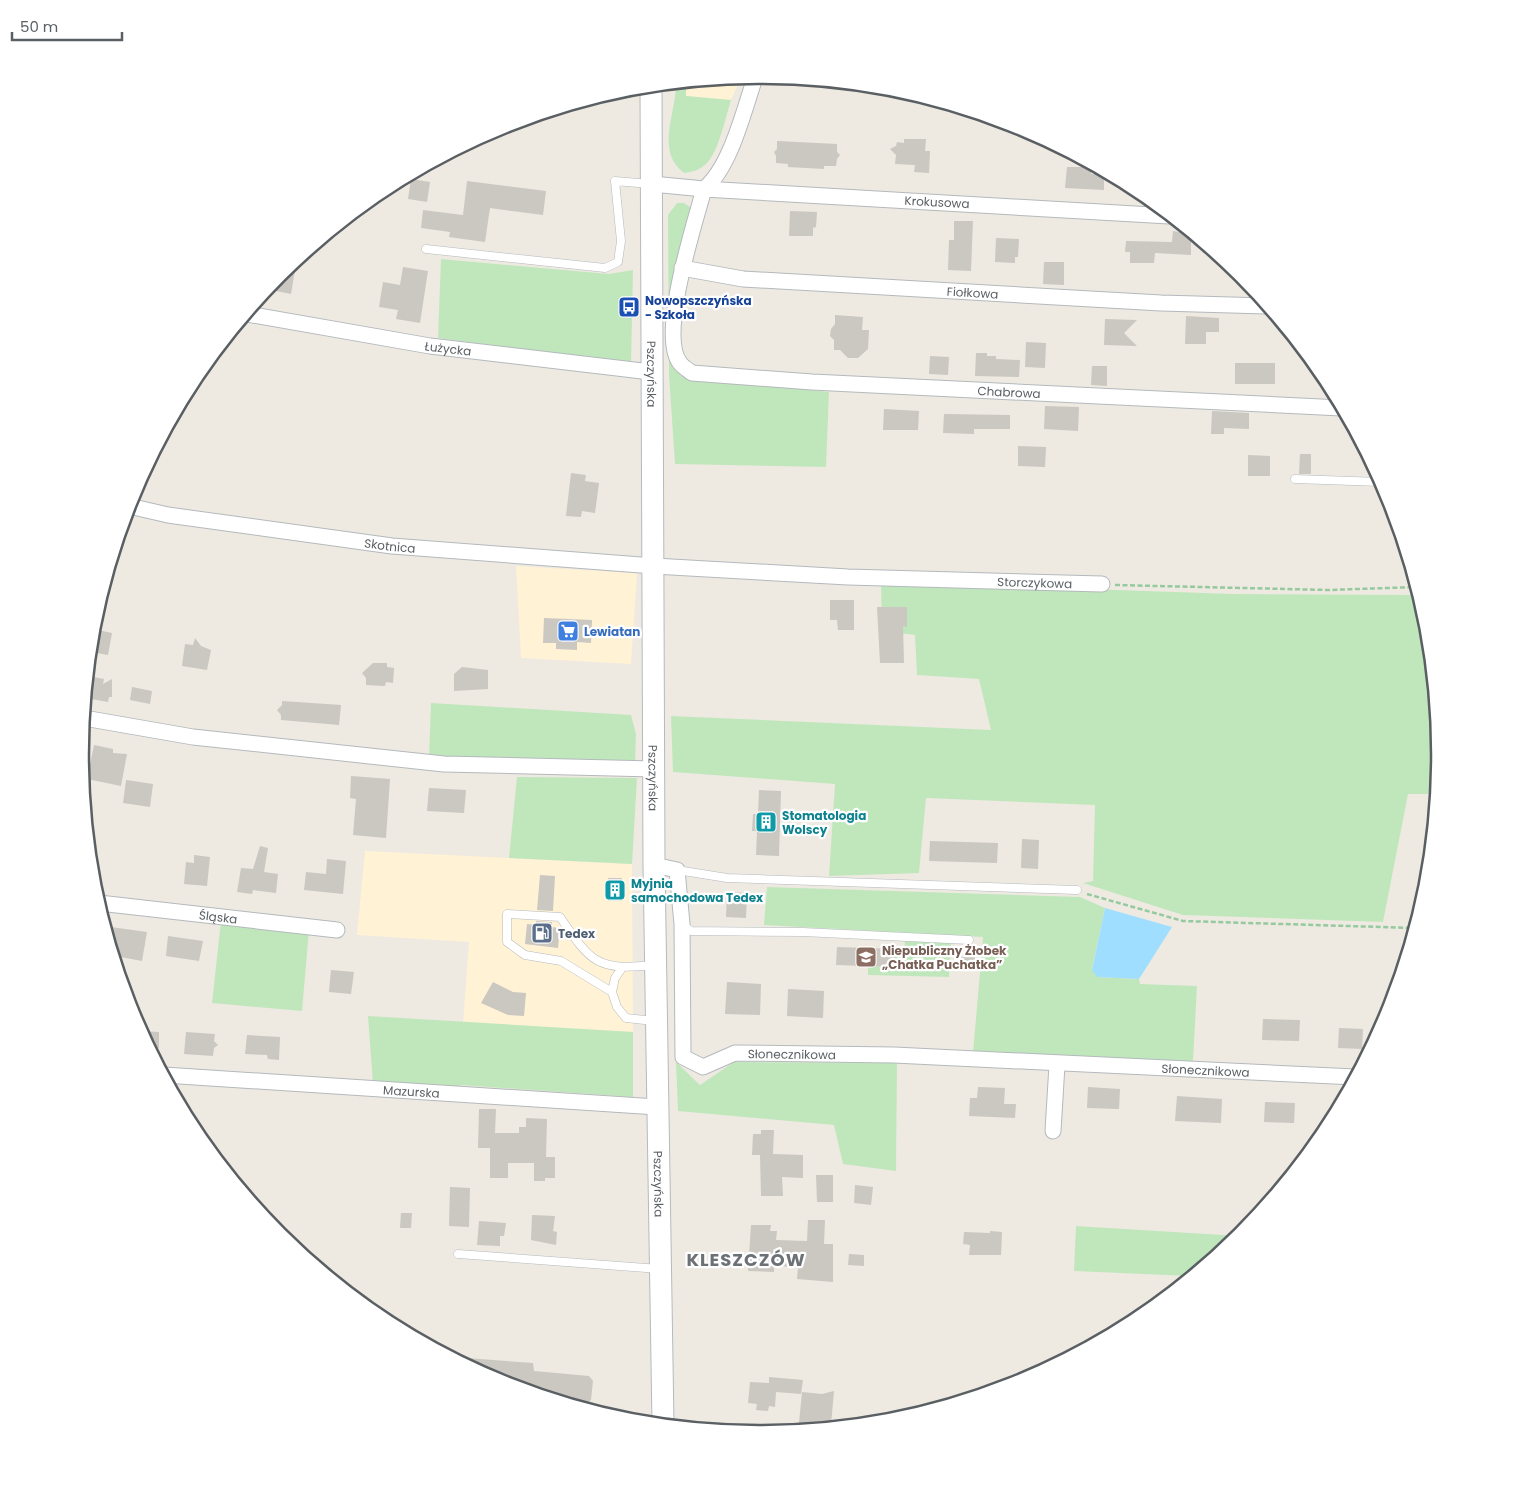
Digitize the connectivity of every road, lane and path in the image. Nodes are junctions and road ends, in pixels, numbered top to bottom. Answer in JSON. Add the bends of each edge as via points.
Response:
{"nodes":[{"id":1,"x":753,"y":84,"type":"edge"},
{"id":2,"x":651,"y":93,"type":"edge"},
{"id":3,"x":652,"y":184,"type":"junction"},
{"id":4,"x":704,"y":189,"type":"junction"},
{"id":5,"x":1159,"y":215,"type":"edge"},
{"id":6,"x":426,"y":249,"type":"dead end"},
{"id":7,"x":682,"y":268,"type":"junction"},
{"id":8,"x":1258,"y":306,"type":"edge"},
{"id":9,"x":253,"y":315,"type":"edge"},
{"id":10,"x":680,"y":363,"type":"joint"},
{"id":11,"x":651,"y":372,"type":"junction"},
{"id":12,"x":1334,"y":408,"type":"edge"},
{"id":13,"x":1294,"y":479,"type":"dead end"},
{"id":14,"x":1373,"y":482,"type":"edge"},
{"id":15,"x":136,"y":508,"type":"edge"},
{"id":16,"x":654,"y":566,"type":"junction"},
{"id":17,"x":1102,"y":584,"type":"joint"},
{"id":18,"x":1409,"y":587,"type":"edge"},
{"id":19,"x":91,"y":719,"type":"edge"},
{"id":20,"x":654,"y":769,"type":"junction"},
{"id":21,"x":654,"y":865,"type":"junction"},
{"id":22,"x":677,"y":870,"type":"junction"},
{"id":23,"x":1076,"y":890,"type":"joint"},
{"id":24,"x":106,"y":904,"type":"edge"},
{"id":25,"x":682,"y":924,"type":"junction"},
{"id":26,"x":1408,"y":928,"type":"edge"},
{"id":27,"x":337,"y":930,"type":"dead end"},
{"id":28,"x":969,"y":940,"type":"dead end"},
{"id":29,"x":655,"y":965,"type":"junction"},
{"id":30,"x":622,"y":968,"type":"junction"},
{"id":31,"x":612,"y":992,"type":"junction"},
{"id":32,"x":656,"y":1021,"type":"junction"},
{"id":33,"x":1057,"y":1065,"type":"junction"},
{"id":34,"x":171,"y":1075,"type":"edge"},
{"id":35,"x":1348,"y":1077,"type":"edge"},
{"id":36,"x":657,"y":1107,"type":"junction"},
{"id":37,"x":1053,"y":1131,"type":"dead end"},
{"id":38,"x":458,"y":1254,"type":"dead end"},
{"id":39,"x":662,"y":1269,"type":"junction"},
{"id":40,"x":663,"y":1418,"type":"edge"}],
"edges":[{"from":1,"to":4,"type":"street","name":"Pszczyńska","via":[[720,171]]},
{"from":2,"to":3,"type":"main road","name":"Pszczyńska"},
{"from":3,"to":4,"type":"street"},
{"from":3,"to":6,"type":"lane","via":[[615,181],[621,241],[618,262],[605,268]]},
{"from":3,"to":11,"type":"main road","name":"Pszczyńska"},
{"from":4,"to":5,"type":"street","name":"Krokusowa"},
{"from":4,"to":7,"type":"street","name":"Pszczyńska"},
{"from":7,"to":8,"type":"street","name":"Fiołkowa","via":[[743,279]]},
{"from":7,"to":10,"type":"street","name":"Pszczyńska","via":[[673,328]]},
{"from":9,"to":11,"type":"street","name":"Łużycka","via":[[430,346]]},
{"from":10,"to":12,"type":"street","name":"Chabrowa","via":[[692,373],[812,382]]},
{"from":11,"to":16,"type":"main road","name":"Pszczyńska"},
{"from":13,"to":14,"type":"lane"},
{"from":15,"to":16,"type":"street","name":"Skotnica","via":[[168,515],[392,546]]},
{"from":16,"to":17,"type":"street","name":"Storczykowa","via":[[848,577]]},
{"from":16,"to":20,"type":"main road","name":"Pszczyńska"},
{"from":17,"to":18,"type":"path","via":[[1328,590]]},
{"from":19,"to":20,"type":"street","via":[[193,736],[444,764]]},
{"from":20,"to":21,"type":"main road","name":"Pszczyńska"},
{"from":21,"to":22,"type":"street"},
{"from":21,"to":29,"type":"main road","name":"Pszczyńska"},
{"from":22,"to":23,"type":"lane","via":[[727,878]]},
{"from":22,"to":25,"type":"street","name":"Słonecznikowa"},
{"from":23,"to":26,"type":"path","via":[[1183,921]]},
{"from":24,"to":27,"type":"street","name":"Śląska"},
{"from":25,"to":28,"type":"lane","via":[[691,931],[803,932]]},
{"from":25,"to":33,"type":"street","name":"Słonecznikowa","via":[[683,1057],[703,1067],[735,1053],[894,1056]]},
{"from":29,"to":30,"type":"lane"},
{"from":29,"to":32,"type":"main road","name":"Pszczyńska"},
{"from":30,"to":31,"type":"lane","via":[[615,978]]},
{"from":30,"to":31,"type":"lane","via":[[601,963],[582,950],[560,917],[507,914],[507,942],[524,955],[561,961]]},
{"from":31,"to":32,"type":"lane","via":[[617,1007],[626,1018]]},
{"from":32,"to":36,"type":"main road","name":"Pszczyńska"},
{"from":33,"to":35,"type":"street","name":"Słonecznikowa"},
{"from":33,"to":37,"type":"street"},
{"from":34,"to":36,"type":"street","name":"Mazurska"},
{"from":36,"to":39,"type":"main road","name":"Pszczyńska"},
{"from":38,"to":39,"type":"lane"},
{"from":39,"to":40,"type":"main road","name":"Pszczyńska"}]}
